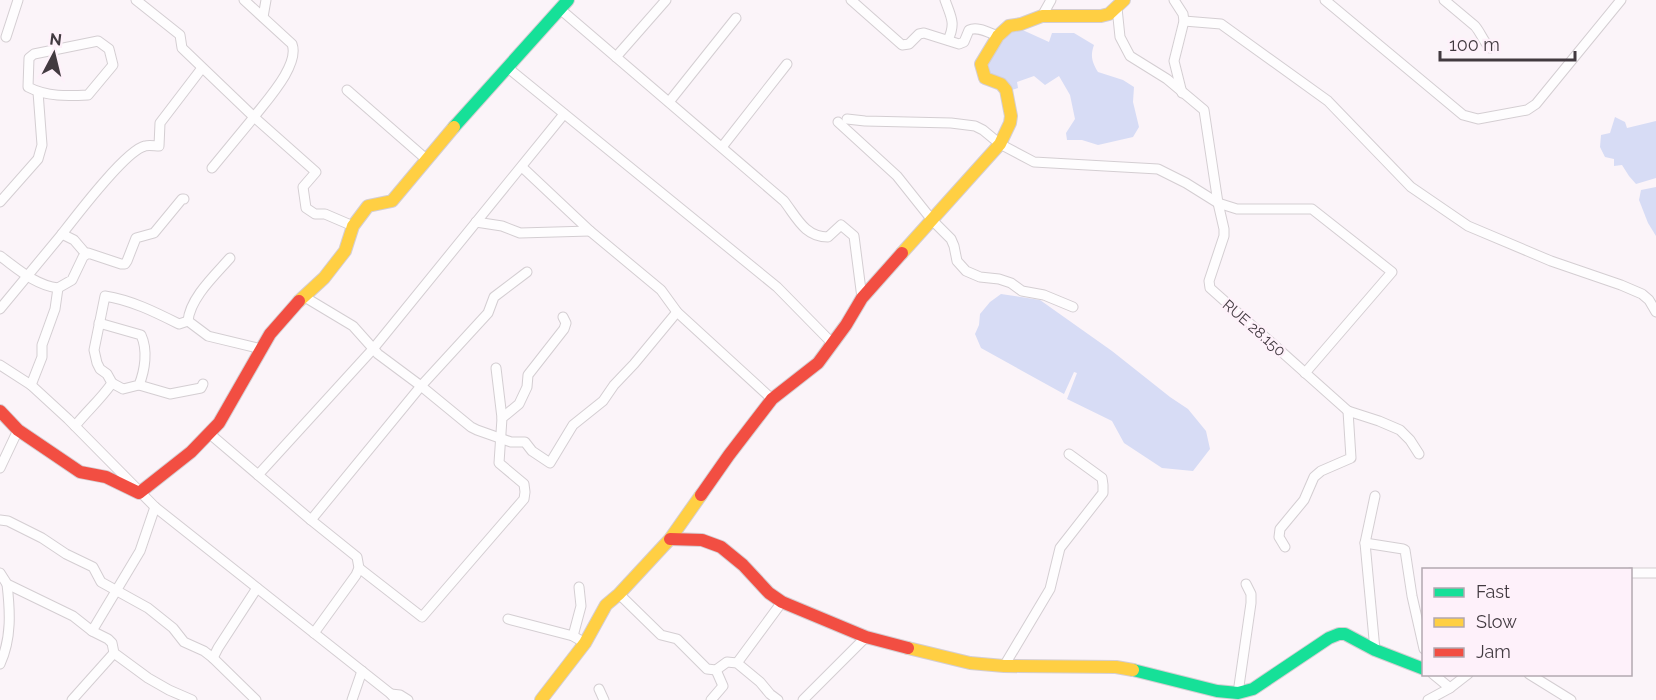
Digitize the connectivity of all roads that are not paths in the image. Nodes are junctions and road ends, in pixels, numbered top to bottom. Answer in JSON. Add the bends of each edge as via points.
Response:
{"nodes":[{"id":1,"x":18,"y":0,"type":"edge"},
{"id":2,"x":136,"y":0,"type":"edge"},
{"id":3,"x":244,"y":0,"type":"edge"},
{"id":4,"x":266,"y":0,"type":"edge"},
{"id":5,"x":666,"y":0,"type":"edge"},
{"id":6,"x":851,"y":0,"type":"edge"},
{"id":7,"x":945,"y":0,"type":"edge"},
{"id":8,"x":1051,"y":0,"type":"edge"},
{"id":9,"x":1174,"y":0,"type":"edge"},
{"id":10,"x":1325,"y":0,"type":"edge"},
{"id":11,"x":1444,"y":0,"type":"edge"},
{"id":12,"x":1620,"y":0,"type":"edge"},
{"id":13,"x":1120,"y":4,"type":"edge"},
{"id":14,"x":564,"y":5,"type":"edge"},
{"id":15,"x":1042,"y":15,"type":"junction"},
{"id":16,"x":263,"y":17,"type":"junction"},
{"id":17,"x":736,"y":18,"type":"dead end"},
{"id":18,"x":1184,"y":21,"type":"junction"},
{"id":19,"x":998,"y":36,"type":"junction"},
{"id":20,"x":6,"y":38,"type":"dead end"},
{"id":21,"x":948,"y":40,"type":"junction"},
{"id":22,"x":1490,"y":48,"type":"dead end"},
{"id":23,"x":616,"y":57,"type":"junction"},
{"id":24,"x":787,"y":64,"type":"dead end"},
{"id":25,"x":202,"y":68,"type":"junction"},
{"id":26,"x":508,"y":68,"type":"junction"},
{"id":27,"x":347,"y":90,"type":"dead end"},
{"id":28,"x":38,"y":92,"type":"junction"},
{"id":29,"x":1182,"y":93,"type":"junction"},
{"id":30,"x":669,"y":102,"type":"junction"},
{"id":31,"x":564,"y":114,"type":"junction"},
{"id":32,"x":254,"y":117,"type":"junction"},
{"id":33,"x":1000,"y":144,"type":"junction"},
{"id":34,"x":722,"y":147,"type":"junction"},
{"id":35,"x":426,"y":159,"type":"junction"},
{"id":36,"x":522,"y":167,"type":"junction"},
{"id":37,"x":212,"y":168,"type":"dead end"},
{"id":38,"x":184,"y":199,"type":"dead end"},
{"id":39,"x":0,"y":202,"type":"edge"},
{"id":40,"x":1218,"y":203,"type":"junction"},
{"id":41,"x":932,"y":220,"type":"junction"},
{"id":42,"x":476,"y":222,"type":"junction"},
{"id":43,"x":353,"y":226,"type":"junction"},
{"id":44,"x":590,"y":231,"type":"junction"},
{"id":45,"x":62,"y":234,"type":"junction"},
{"id":46,"x":86,"y":254,"type":"junction"},
{"id":47,"x":0,"y":256,"type":"edge"},
{"id":48,"x":230,"y":258,"type":"dead end"},
{"id":49,"x":527,"y":272,"type":"dead end"},
{"id":50,"x":27,"y":277,"type":"junction"},
{"id":51,"x":57,"y":288,"type":"junction"},
{"id":52,"x":303,"y":296,"type":"junction"},
{"id":53,"x":862,"y":298,"type":"junction"},
{"id":54,"x":1073,"y":307,"type":"dead end"},
{"id":55,"x":0,"y":309,"type":"edge"},
{"id":56,"x":677,"y":312,"type":"junction"},
{"id":57,"x":1656,"y":312,"type":"edge"},
{"id":58,"x":563,"y":317,"type":"dead end"},
{"id":59,"x":188,"y":321,"type":"junction"},
{"id":60,"x":99,"y":323,"type":"junction"},
{"id":61,"x":833,"y":344,"type":"junction"},
{"id":62,"x":262,"y":348,"type":"junction"},
{"id":63,"x":373,"y":349,"type":"junction"},
{"id":64,"x":0,"y":364,"type":"edge"},
{"id":65,"x":495,"y":369,"type":"dead end"},
{"id":66,"x":1305,"y":373,"type":"junction"},
{"id":67,"x":112,"y":383,"type":"junction"},
{"id":68,"x":203,"y":384,"type":"dead end"},
{"id":69,"x":31,"y":385,"type":"junction"},
{"id":70,"x":139,"y":385,"type":"junction"},
{"id":71,"x":422,"y":386,"type":"junction"},
{"id":72,"x":772,"y":399,"type":"junction"},
{"id":73,"x":0,"y":411,"type":"edge"},
{"id":74,"x":1348,"y":411,"type":"junction"},
{"id":75,"x":502,"y":418,"type":"junction"},
{"id":76,"x":75,"y":426,"type":"junction"},
{"id":77,"x":18,"y":430,"type":"junction"},
{"id":78,"x":210,"y":434,"type":"junction"},
{"id":79,"x":500,"y":438,"type":"junction"},
{"id":80,"x":1069,"y":454,"type":"dead end"},
{"id":81,"x":1419,"y":454,"type":"dead end"},
{"id":82,"x":0,"y":468,"type":"edge"},
{"id":83,"x":258,"y":475,"type":"junction"},
{"id":84,"x":139,"y":493,"type":"junction"},
{"id":85,"x":1375,"y":496,"type":"dead end"},
{"id":86,"x":155,"y":507,"type":"junction"},
{"id":87,"x":0,"y":520,"type":"edge"},
{"id":88,"x":311,"y":520,"type":"junction"},
{"id":89,"x":670,"y":539,"type":"junction"},
{"id":90,"x":1365,"y":543,"type":"junction"},
{"id":91,"x":1285,"y":547,"type":"dead end"},
{"id":92,"x":359,"y":568,"type":"junction"},
{"id":93,"x":0,"y":573,"type":"edge"},
{"id":94,"x":1632,"y":573,"type":"edge"},
{"id":95,"x":1656,"y":573,"type":"edge"},
{"id":96,"x":7,"y":584,"type":"junction"},
{"id":97,"x":1246,"y":584,"type":"dead end"},
{"id":98,"x":579,"y":587,"type":"dead end"},
{"id":99,"x":257,"y":588,"type":"junction"},
{"id":100,"x":116,"y":591,"type":"junction"},
{"id":101,"x":619,"y":594,"type":"junction"},
{"id":102,"x":782,"y":603,"type":"junction"},
{"id":103,"x":508,"y":619,"type":"dead end"},
{"id":104,"x":92,"y":631,"type":"junction"},
{"id":105,"x":314,"y":633,"type":"junction"},
{"id":106,"x":573,"y":636,"type":"junction"},
{"id":107,"x":866,"y":637,"type":"junction"},
{"id":108,"x":1422,"y":639,"type":"edge"},
{"id":109,"x":585,"y":643,"type":"junction"},
{"id":110,"x":1375,"y":650,"type":"junction"},
{"id":111,"x":114,"y":653,"type":"junction"},
{"id":112,"x":213,"y":658,"type":"junction"},
{"id":113,"x":737,"y":663,"type":"junction"},
{"id":114,"x":0,"y":664,"type":"edge"},
{"id":115,"x":1420,"y":665,"type":"edge"},
{"id":116,"x":1004,"y":666,"type":"junction"},
{"id":117,"x":716,"y":670,"type":"junction"},
{"id":118,"x":362,"y":671,"type":"junction"},
{"id":119,"x":1434,"y":676,"type":"edge"},
{"id":120,"x":1467,"y":676,"type":"edge"},
{"id":121,"x":1531,"y":676,"type":"edge"},
{"id":122,"x":239,"y":682,"type":"junction"},
{"id":123,"x":1450,"y":688,"type":"junction"},
{"id":124,"x":599,"y":689,"type":"dead end"},
{"id":125,"x":1238,"y":693,"type":"junction"},
{"id":126,"x":1253,"y":695,"type":"edge"},
{"id":127,"x":393,"y":697,"type":"edge"},
{"id":128,"x":72,"y":700,"type":"edge"},
{"id":129,"x":192,"y":700,"type":"edge"},
{"id":130,"x":243,"y":700,"type":"edge"},
{"id":131,"x":256,"y":700,"type":"edge"},
{"id":132,"x":352,"y":700,"type":"edge"},
{"id":133,"x":408,"y":700,"type":"edge"},
{"id":134,"x":541,"y":700,"type":"edge"},
{"id":135,"x":604,"y":700,"type":"edge"},
{"id":136,"x":711,"y":700,"type":"edge"},
{"id":137,"x":778,"y":700,"type":"edge"},
{"id":138,"x":803,"y":700,"type":"edge"},
{"id":139,"x":1428,"y":700,"type":"edge"},
{"id":140,"x":1571,"y":700,"type":"edge"}],
"edges":[{"from":1,"to":20,"type":"street"},
{"from":2,"to":25,"type":"street","via":[[180,35],[182,48]]},
{"from":3,"to":16,"type":"street"},
{"from":4,"to":16,"type":"street"},
{"from":5,"to":23,"type":"street"},
{"from":6,"to":21,"type":"street","via":[[902,45],[924,33]]},
{"from":7,"to":21,"type":"street","via":[[953,30]]},
{"from":8,"to":15,"type":"street"},
{"from":9,"to":18,"type":"street"},
{"from":10,"to":12,"type":"street","via":[[1463,116],[1478,119],[1527,110],[1536,104]]},
{"from":11,"to":22,"type":"street","via":[[1475,26]]},
{"from":13,"to":15,"type":"street","via":[[1101,16]]},
{"from":13,"to":29,"type":"street","name":"RUE 28.150","via":[[1120,38],[1130,56]]},
{"from":14,"to":23,"type":"street"},
{"from":14,"to":26,"type":"street"},
{"from":15,"to":19,"type":"street","via":[[1009,26]]},
{"from":16,"to":32,"type":"street","via":[[294,48],[284,78]]},
{"from":17,"to":30,"type":"street"},
{"from":18,"to":29,"type":"street","via":[[1174,61]]},
{"from":18,"to":57,"type":"street","via":[[1221,24],[1328,101],[1411,187],[1468,226],[1642,294]]},
{"from":19,"to":21,"type":"street","via":[[972,28],[964,42]]},
{"from":19,"to":33,"type":"street","via":[[981,64],[985,78],[1006,90],[1011,116]]},
{"from":23,"to":30,"type":"street"},
{"from":24,"to":34,"type":"street"},
{"from":25,"to":32,"type":"street"},
{"from":25,"to":45,"type":"street","via":[[159,123],[159,146],[137,149],[106,179]]},
{"from":26,"to":31,"type":"street"},
{"from":26,"to":35,"type":"street"},
{"from":27,"to":35,"type":"street"},
{"from":28,"to":28,"type":"street","via":[[88,95],[113,65],[109,49],[98,41],[34,54],[29,58],[28,87]]},
{"from":28,"to":39,"type":"street","via":[[42,145],[38,159]]},
{"from":29,"to":40,"type":"street","name":"RUE 28.150","via":[[1204,110]]},
{"from":30,"to":34,"type":"street"},
{"from":31,"to":36,"type":"street"},
{"from":31,"to":61,"type":"street","via":[[777,287]]},
{"from":32,"to":37,"type":"street"},
{"from":32,"to":43,"type":"street","via":[[316,172],[303,187],[306,208]]},
{"from":33,"to":40,"type":"street","via":[[1034,162],[1158,169]]},
{"from":33,"to":41,"type":"street"},
{"from":33,"to":41,"type":"street","via":[[975,126],[842,120],[897,176]]},
{"from":34,"to":53,"type":"street","via":[[784,201],[812,234],[828,237],[841,225],[854,236]]},
{"from":35,"to":43,"type":"street","via":[[392,201],[368,206]]},
{"from":36,"to":42,"type":"street"},
{"from":36,"to":44,"type":"street"},
{"from":38,"to":46,"type":"street","via":[[154,233],[136,238],[124,264]]},
{"from":40,"to":66,"type":"street","name":"RUE 28.150","via":[[1224,237],[1210,288]]},
{"from":40,"to":66,"type":"street","via":[[1237,209],[1312,209],[1392,272]]},
{"from":41,"to":53,"type":"street"},
{"from":41,"to":54,"type":"street","via":[[951,239],[957,261],[966,272],[999,279],[1022,291]]},
{"from":42,"to":44,"type":"street","via":[[520,233]]},
{"from":42,"to":63,"type":"street"},
{"from":43,"to":52,"type":"street","via":[[345,251],[324,278]]},
{"from":44,"to":56,"type":"street","via":[[661,290]]},
{"from":45,"to":46,"type":"street","via":[[74,240]]},
{"from":45,"to":50,"type":"street"},
{"from":46,"to":51,"type":"street","via":[[72,280]]},
{"from":47,"to":50,"type":"street"},
{"from":48,"to":59,"type":"street","via":[[201,290]]},
{"from":49,"to":71,"type":"street","via":[[494,297],[488,313]]},
{"from":50,"to":51,"type":"street"},
{"from":50,"to":55,"type":"street"},
{"from":51,"to":69,"type":"street","via":[[55,309]]},
{"from":52,"to":62,"type":"street"},
{"from":52,"to":63,"type":"street","via":[[350,323]]},
{"from":53,"to":61,"type":"street"},
{"from":56,"to":72,"type":"street"},
{"from":56,"to":79,"type":"street","via":[[603,401],[573,424],[550,463],[525,442]]},
{"from":58,"to":75,"type":"street","via":[[564,329],[528,375],[519,404]]},
{"from":59,"to":60,"type":"street","via":[[179,324],[122,299],[105,296]]},
{"from":59,"to":62,"type":"street","via":[[208,336]]},
{"from":60,"to":67,"type":"street","via":[[95,356]]},
{"from":60,"to":70,"type":"street","via":[[141,335],[144,372]]},
{"from":61,"to":72,"type":"street","via":[[819,363]]},
{"from":62,"to":78,"type":"street"},
{"from":63,"to":71,"type":"street"},
{"from":63,"to":83,"type":"street"},
{"from":64,"to":69,"type":"street"},
{"from":65,"to":75,"type":"street"},
{"from":66,"to":74,"type":"street","name":"RUE 28.150"},
{"from":67,"to":70,"type":"street","via":[[123,389]]},
{"from":67,"to":76,"type":"street"},
{"from":68,"to":70,"type":"street","via":[[201,388],[170,394]]},
{"from":69,"to":76,"type":"street"},
{"from":71,"to":79,"type":"street","via":[[471,427]]},
{"from":71,"to":88,"type":"street"},
{"from":72,"to":89,"type":"street"},
{"from":73,"to":77,"type":"street"},
{"from":74,"to":81,"type":"street","via":[[1400,430]]},
{"from":74,"to":91,"type":"street","via":[[1350,458],[1314,477],[1304,500],[1279,533]]},
{"from":75,"to":79,"type":"street"},
{"from":76,"to":84,"type":"street"},
{"from":77,"to":82,"type":"street"},
{"from":77,"to":84,"type":"street","via":[[80,472],[106,477]]},
{"from":78,"to":83,"type":"street"},
{"from":78,"to":84,"type":"street","via":[[176,467]]},
{"from":79,"to":92,"type":"street","via":[[499,463],[524,484],[524,499],[422,617]]},
{"from":80,"to":116,"type":"street","via":[[1101,478],[1103,493],[1060,548],[1050,589]]},
{"from":83,"to":88,"type":"street"},
{"from":84,"to":86,"type":"street"},
{"from":85,"to":90,"type":"street"},
{"from":86,"to":99,"type":"street"},
{"from":86,"to":100,"type":"street","via":[[140,551]]},
{"from":87,"to":100,"type":"street","via":[[93,567],[101,582]]},
{"from":88,"to":92,"type":"street","via":[[357,557]]},
{"from":89,"to":101,"type":"street"},
{"from":89,"to":102,"type":"street","via":[[702,540],[721,547]]},
{"from":90,"to":108,"type":"street","via":[[1405,550]]},
{"from":90,"to":110,"type":"street"},
{"from":92,"to":105,"type":"street"},
{"from":93,"to":96,"type":"street"},
{"from":94,"to":95,"type":"street"},
{"from":96,"to":104,"type":"street","via":[[74,616]]},
{"from":96,"to":114,"type":"street","via":[[9,630]]},
{"from":97,"to":125,"type":"street","via":[[1251,603]]},
{"from":98,"to":106,"type":"street","via":[[581,606]]},
{"from":99,"to":105,"type":"street"},
{"from":99,"to":112,"type":"street"},
{"from":100,"to":104,"type":"street"},
{"from":100,"to":112,"type":"street","via":[[148,608],[184,642]]},
{"from":101,"to":109,"type":"street","via":[[606,605]]},
{"from":101,"to":117,"type":"street","via":[[661,635],[677,639],[707,669]]},
{"from":102,"to":107,"type":"street"},
{"from":102,"to":113,"type":"street"},
{"from":103,"to":106,"type":"street"},
{"from":104,"to":111,"type":"street","via":[[108,639]]},
{"from":105,"to":118,"type":"street"},
{"from":106,"to":109,"type":"street"},
{"from":107,"to":116,"type":"street","via":[[970,663]]},
{"from":107,"to":138,"type":"street"},
{"from":109,"to":134,"type":"street"},
{"from":110,"to":115,"type":"street"},
{"from":110,"to":126,"type":"street","via":[[1345,634],[1334,635]]},
{"from":111,"to":128,"type":"street"},
{"from":111,"to":129,"type":"street","via":[[148,678]]},
{"from":112,"to":122,"type":"street"},
{"from":113,"to":117,"type":"street","via":[[727,662]]},
{"from":113,"to":137,"type":"street"},
{"from":116,"to":125,"type":"street","via":[[1116,667]]},
{"from":117,"to":136,"type":"street","via":[[723,686]]},
{"from":118,"to":127,"type":"street"},
{"from":118,"to":132,"type":"street"},
{"from":119,"to":123,"type":"street"},
{"from":120,"to":123,"type":"street"},
{"from":121,"to":140,"type":"street"},
{"from":122,"to":130,"type":"street"},
{"from":122,"to":131,"type":"street"},
{"from":123,"to":139,"type":"street"},
{"from":124,"to":135,"type":"street"},
{"from":125,"to":126,"type":"street"},
{"from":127,"to":133,"type":"street","via":[[400,695]]}]}
